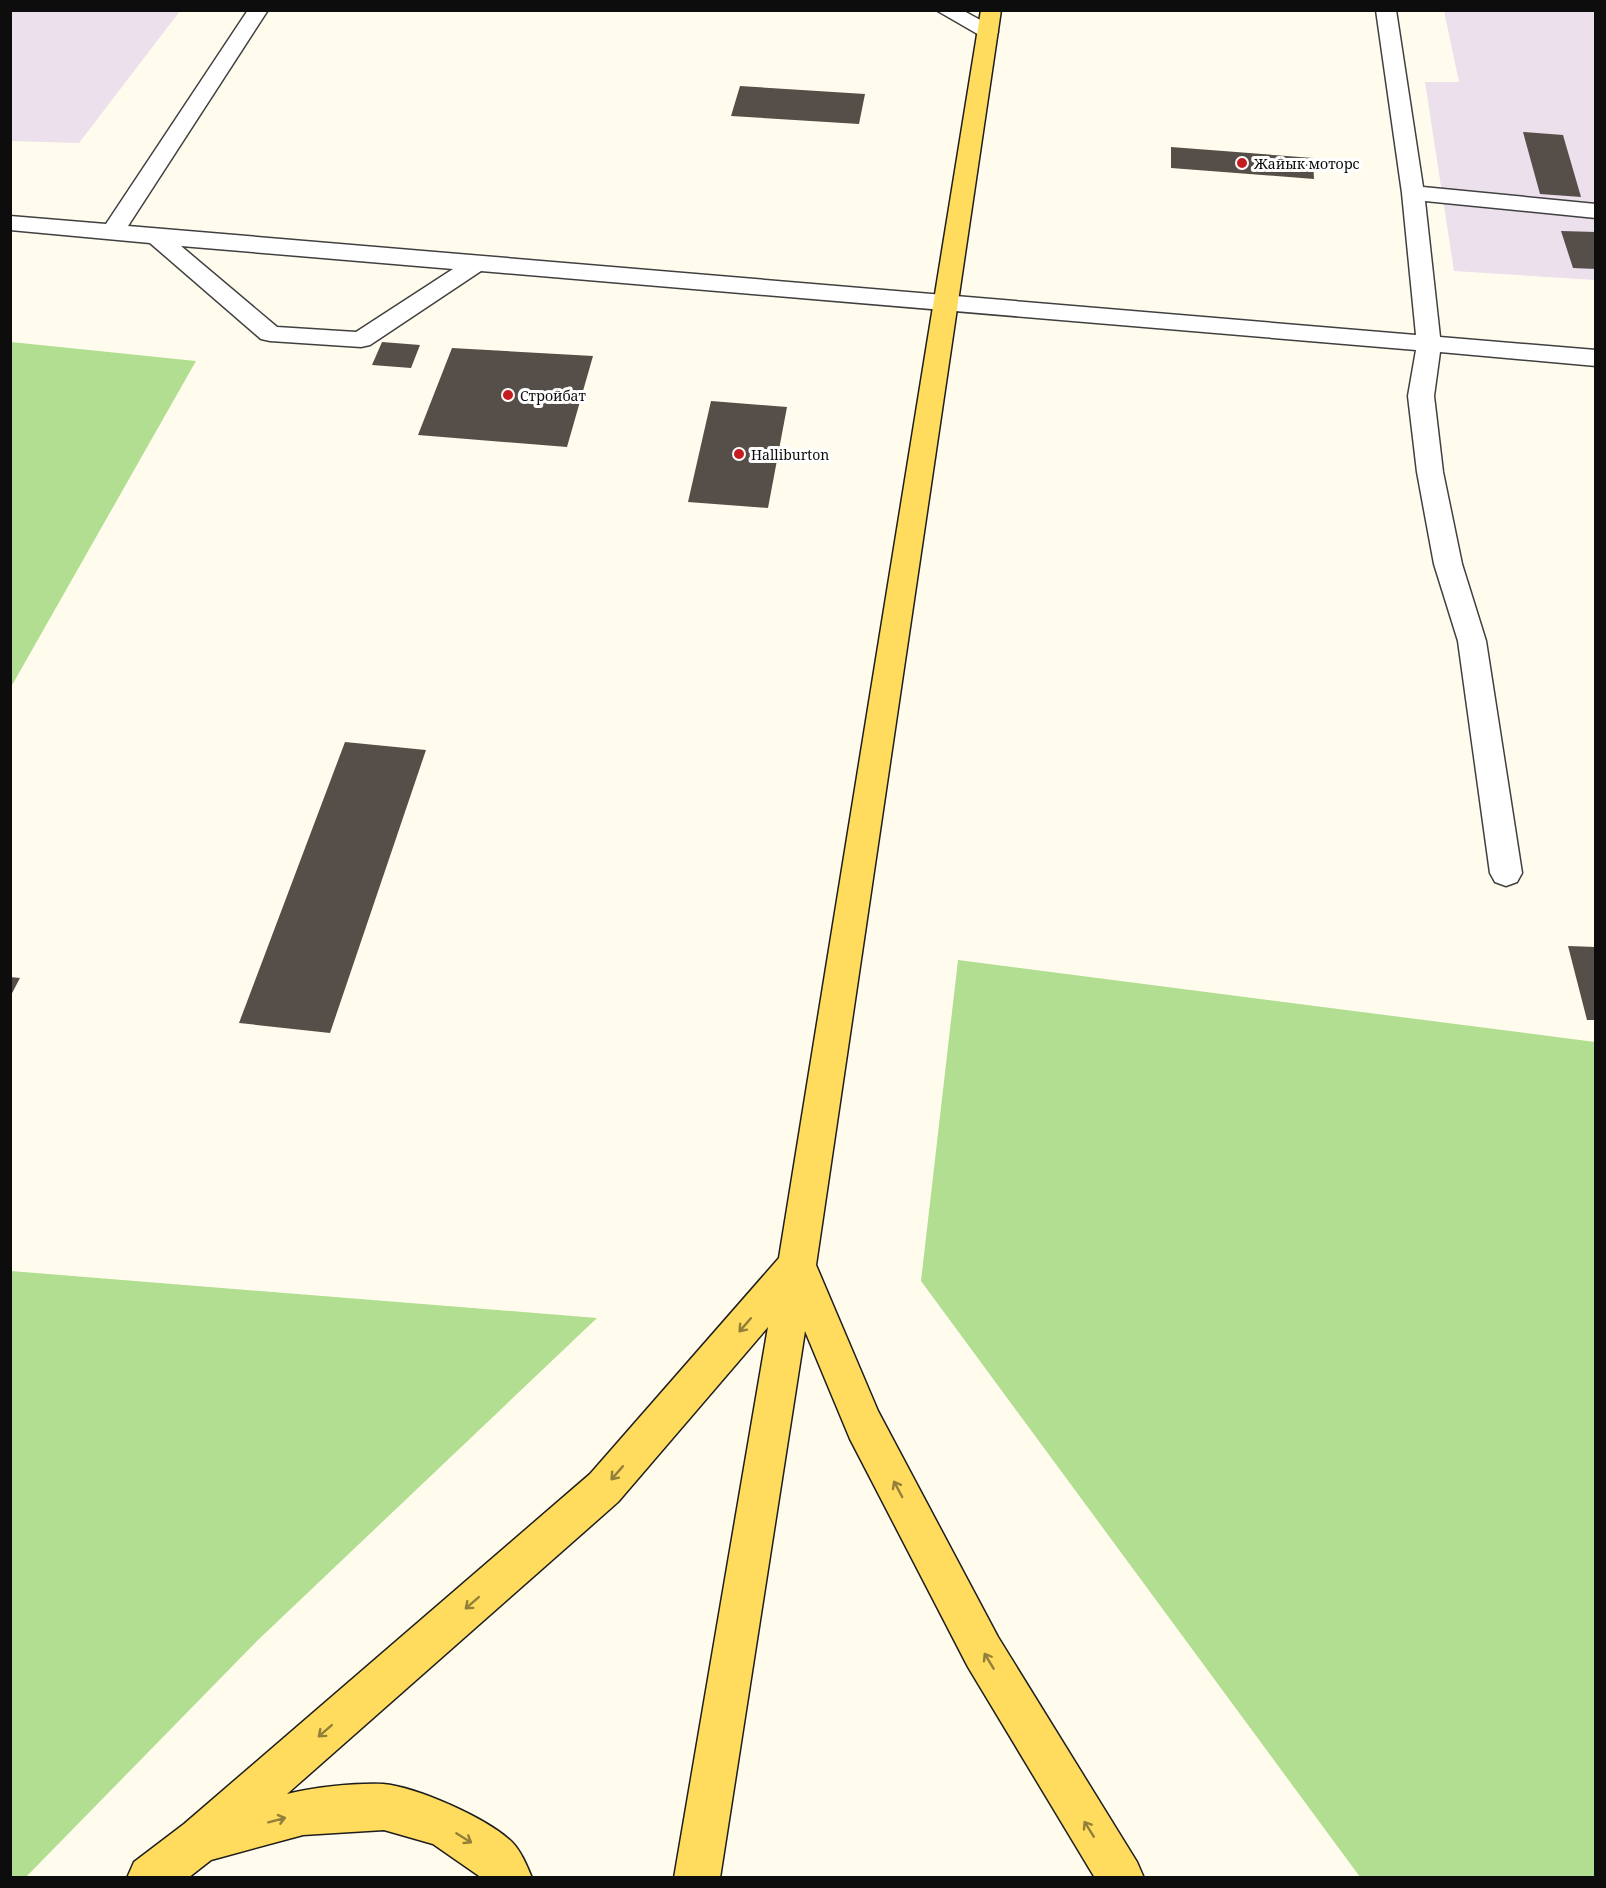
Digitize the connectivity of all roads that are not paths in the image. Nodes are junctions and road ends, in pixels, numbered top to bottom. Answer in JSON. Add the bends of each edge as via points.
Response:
{"nodes":[{"id":1,"x":258,"y":10,"type":"edge"},
{"id":2,"x":946,"y":10,"type":"edge"},
{"id":3,"x":1386,"y":10,"type":"edge"},
{"id":4,"x":989,"y":21,"type":"edge"},
{"id":5,"x":1413,"y":194,"type":"junction"},
{"id":6,"x":1596,"y":211,"type":"edge"},
{"id":7,"x":10,"y":223,"type":"edge"},
{"id":8,"x":113,"y":231,"type":"junction"},
{"id":9,"x":157,"y":237,"type":"junction"},
{"id":10,"x":473,"y":266,"type":"junction"},
{"id":11,"x":947,"y":305,"type":"junction"},
{"id":12,"x":1430,"y":345,"type":"junction"},
{"id":13,"x":1596,"y":358,"type":"edge"},
{"id":14,"x":1506,"y":873,"type":"dead end"},
{"id":15,"x":797,"y":1265,"type":"junction"},
{"id":16,"x":200,"y":1840,"type":"junction"},
{"id":17,"x":150,"y":1878,"type":"edge"},
{"id":18,"x":509,"y":1878,"type":"edge"},
{"id":19,"x":697,"y":1878,"type":"edge"},
{"id":20,"x":1121,"y":1878,"type":"edge"}],
"edges":[{"from":1,"to":8,"type":"street"},
{"from":2,"to":4,"type":"street"},
{"from":3,"to":5,"type":"street"},
{"from":4,"to":11,"type":"main road"},
{"from":5,"to":6,"type":"street"},
{"from":5,"to":12,"type":"street"},
{"from":7,"to":8,"type":"street"},
{"from":8,"to":9,"type":"street"},
{"from":9,"to":10,"type":"street"},
{"from":9,"to":10,"type":"street","via":[[270,334],[362,340]]},
{"from":10,"to":11,"type":"street"},
{"from":11,"to":12,"type":"street"},
{"from":11,"to":15,"type":"main road"},
{"from":12,"to":13,"type":"street"},
{"from":12,"to":14,"type":"street","via":[[1421,396],[1430,472],[1448,564],[1472,641]]},
{"from":15,"to":16,"type":"main road","one_way":true,"via":[[604,1488]]},
{"from":15,"to":19,"type":"main road"},
{"from":20,"to":15,"type":"main road","one_way":true,"via":[[978,1641],[864,1425]]},
{"from":16,"to":17,"type":"main road"},
{"from":16,"to":18,"type":"main road","one_way":true,"via":[[303,1812],[384,1807],[443,1824],[496,1858]]}]}
